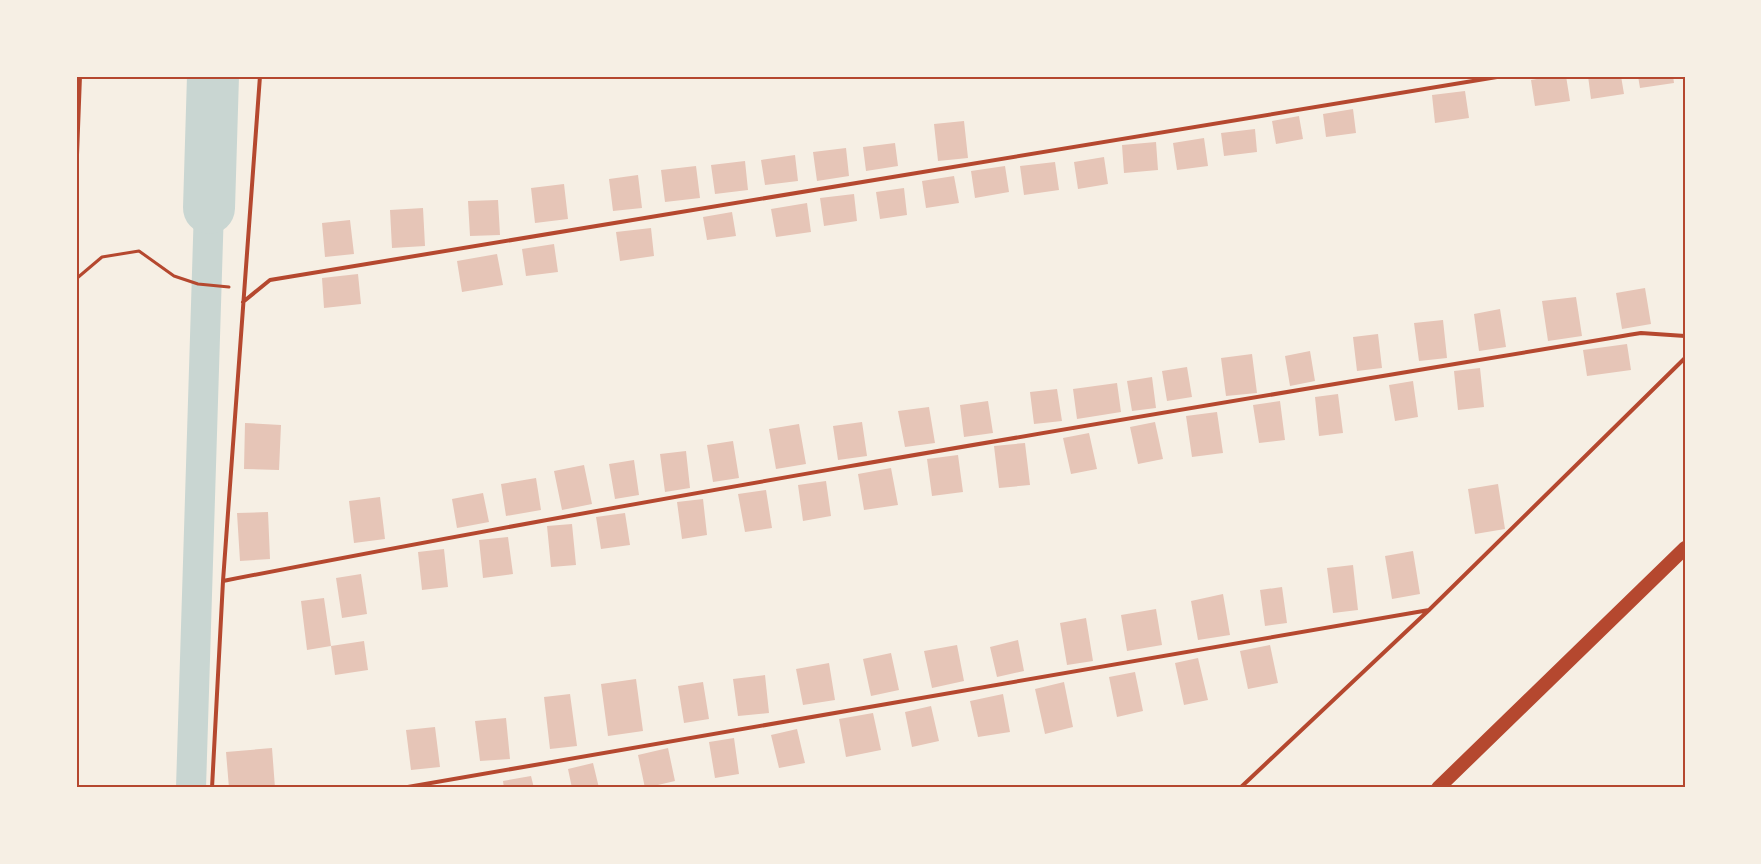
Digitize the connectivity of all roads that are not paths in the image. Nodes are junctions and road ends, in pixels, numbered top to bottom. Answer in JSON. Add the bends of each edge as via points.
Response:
{"nodes":[{"id":1,"x":80,"y":76,"type":"edge"},
{"id":2,"x":260,"y":76,"type":"edge"},
{"id":3,"x":1503,"y":76,"type":"edge"},
{"id":4,"x":76,"y":181,"type":"edge"},
{"id":5,"x":243,"y":302,"type":"junction"},
{"id":6,"x":1685,"y":336,"type":"edge"},
{"id":7,"x":1685,"y":358,"type":"edge"},
{"id":8,"x":1685,"y":548,"type":"edge"},
{"id":9,"x":223,"y":581,"type":"junction"},
{"id":10,"x":1429,"y":610,"type":"junction"},
{"id":11,"x":212,"y":788,"type":"edge"},
{"id":12,"x":402,"y":788,"type":"edge"},
{"id":13,"x":1240,"y":788,"type":"edge"},
{"id":14,"x":1438,"y":788,"type":"edge"}],
"edges":[{"from":1,"to":4,"type":"lane"},
{"from":2,"to":5,"type":"lane"},
{"from":3,"to":5,"type":"lane","via":[[270,280]]},
{"from":5,"to":9,"type":"lane"},
{"from":6,"to":9,"type":"lane","via":[[1641,333],[1071,428],[444,538]]},
{"from":7,"to":10,"type":"lane"},
{"from":8,"to":14,"type":"highway"},
{"from":9,"to":11,"type":"lane"},
{"from":10,"to":12,"type":"lane"},
{"from":10,"to":13,"type":"lane"}]}
